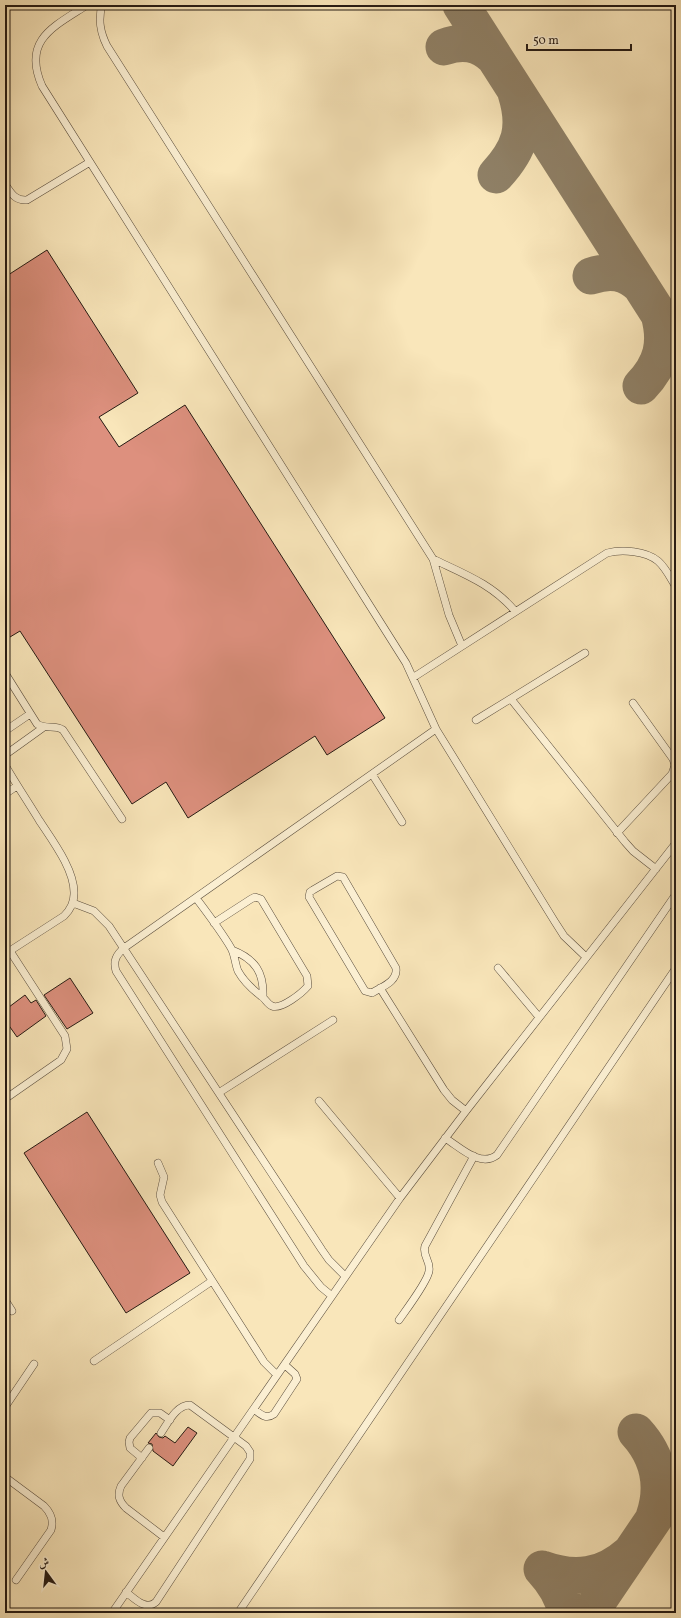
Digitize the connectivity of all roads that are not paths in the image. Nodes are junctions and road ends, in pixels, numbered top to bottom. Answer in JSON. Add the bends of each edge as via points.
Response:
{"nodes":[{"id":1,"x":87,"y":5,"type":"edge"},
{"id":2,"x":102,"y":5,"type":"edge"},
{"id":3,"x":90,"y":162,"type":"junction"},
{"id":4,"x":5,"y":184,"type":"edge"},
{"id":5,"x":433,"y":559,"type":"junction"},
{"id":6,"x":676,"y":587,"type":"edge"},
{"id":7,"x":515,"y":611,"type":"junction"},
{"id":8,"x":462,"y":646,"type":"junction"},
{"id":9,"x":585,"y":653,"type":"dead end"},
{"id":10,"x":5,"y":673,"type":"edge"},
{"id":11,"x":414,"y":677,"type":"junction"},
{"id":12,"x":511,"y":699,"type":"junction"},
{"id":13,"x":633,"y":703,"type":"dead end"},
{"id":14,"x":30,"y":714,"type":"junction"},
{"id":15,"x":476,"y":720,"type":"dead end"},
{"id":16,"x":44,"y":727,"type":"junction"},
{"id":17,"x":436,"y":729,"type":"junction"},
{"id":18,"x":5,"y":730,"type":"edge"},
{"id":19,"x":5,"y":755,"type":"edge"},
{"id":20,"x":5,"y":765,"type":"edge"},
{"id":21,"x":372,"y":774,"type":"junction"},
{"id":22,"x":17,"y":786,"type":"junction"},
{"id":23,"x":5,"y":794,"type":"edge"},
{"id":24,"x":122,"y":819,"type":"dead end"},
{"id":25,"x":402,"y":822,"type":"dead end"},
{"id":26,"x":617,"y":833,"type":"junction"},
{"id":27,"x":676,"y":843,"type":"edge"},
{"id":28,"x":656,"y":870,"type":"junction"},
{"id":29,"x":676,"y":894,"type":"edge"},
{"id":30,"x":196,"y":898,"type":"junction"},
{"id":31,"x":73,"y":903,"type":"junction"},
{"id":32,"x":214,"y":923,"type":"junction"},
{"id":33,"x":124,"y":948,"type":"junction"},
{"id":34,"x":232,"y":950,"type":"junction"},
{"id":35,"x":7,"y":952,"type":"edge"},
{"id":36,"x":586,"y":957,"type":"junction"},
{"id":37,"x":498,"y":968,"type":"dead end"},
{"id":38,"x":676,"y":968,"type":"edge"},
{"id":39,"x":380,"y":988,"type":"junction"},
{"id":40,"x":263,"y":997,"type":"junction"},
{"id":41,"x":539,"y":1017,"type":"junction"},
{"id":42,"x":333,"y":1020,"type":"dead end"},
{"id":43,"x":220,"y":1092,"type":"junction"},
{"id":44,"x":5,"y":1099,"type":"edge"},
{"id":45,"x":319,"y":1101,"type":"dead end"},
{"id":46,"x":466,"y":1111,"type":"junction"},
{"id":47,"x":446,"y":1138,"type":"junction"},
{"id":48,"x":474,"y":1156,"type":"junction"},
{"id":49,"x":158,"y":1163,"type":"dead end"},
{"id":50,"x":400,"y":1198,"type":"junction"},
{"id":51,"x":345,"y":1276,"type":"junction"},
{"id":52,"x":212,"y":1281,"type":"junction"},
{"id":53,"x":332,"y":1296,"type":"junction"},
{"id":54,"x":5,"y":1300,"type":"edge"},
{"id":55,"x":12,"y":1311,"type":"dead end"},
{"id":56,"x":400,"y":1320,"type":"dead end"},
{"id":57,"x":94,"y":1361,"type":"dead end"},
{"id":58,"x":34,"y":1364,"type":"dead end"},
{"id":59,"x":284,"y":1365,"type":"junction"},
{"id":60,"x":277,"y":1375,"type":"junction"},
{"id":61,"x":5,"y":1407,"type":"edge"},
{"id":62,"x":254,"y":1409,"type":"junction"},
{"id":63,"x":170,"y":1420,"type":"junction"},
{"id":64,"x":161,"y":1433,"type":"dead end"},
{"id":65,"x":234,"y":1437,"type":"junction"},
{"id":66,"x":149,"y":1448,"type":"dead end"},
{"id":67,"x":142,"y":1458,"type":"junction"},
{"id":68,"x":5,"y":1477,"type":"edge"},
{"id":69,"x":164,"y":1537,"type":"junction"},
{"id":70,"x":16,"y":1580,"type":"dead end"},
{"id":71,"x":126,"y":1592,"type":"junction"},
{"id":72,"x":112,"y":1613,"type":"edge"},
{"id":73,"x":238,"y":1613,"type":"edge"}],
"edges":[{"from":1,"to":3,"type":"lane","via":[[51,29],[42,39],[36,52],[35,64],[42,86]]},
{"from":2,"to":5,"type":"lane","via":[[99,24],[107,46]]},
{"from":3,"to":4,"type":"lane","via":[[27,200],[18,200]]},
{"from":3,"to":11,"type":"lane"},
{"from":5,"to":7,"type":"lane","via":[[494,590]]},
{"from":5,"to":8,"type":"lane","via":[[449,615]]},
{"from":6,"to":7,"type":"lane","via":[[658,560],[617,551],[598,557]]},
{"from":7,"to":8,"type":"lane"},
{"from":8,"to":11,"type":"lane"},
{"from":9,"to":12,"type":"lane"},
{"from":10,"to":14,"type":"lane"},
{"from":11,"to":17,"type":"lane"},
{"from":12,"to":15,"type":"lane"},
{"from":12,"to":26,"type":"lane"},
{"from":13,"to":26,"type":"lane","via":[[673,759],[675,766],[672,774]]},
{"from":14,"to":16,"type":"lane"},
{"from":14,"to":18,"type":"lane"},
{"from":16,"to":19,"type":"lane"},
{"from":16,"to":24,"type":"lane","via":[[63,730]]},
{"from":17,"to":21,"type":"lane"},
{"from":17,"to":36,"type":"lane","via":[[564,936]]},
{"from":20,"to":22,"type":"lane"},
{"from":21,"to":25,"type":"lane"},
{"from":21,"to":30,"type":"lane"},
{"from":22,"to":23,"type":"lane"},
{"from":22,"to":31,"type":"lane","via":[[66,865],[73,885]]},
{"from":26,"to":28,"type":"lane","via":[[633,851]]},
{"from":27,"to":28,"type":"lane"},
{"from":28,"to":36,"type":"lane"},
{"from":29,"to":48,"type":"lane","via":[[500,1152],[490,1160]]},
{"from":30,"to":32,"type":"lane"},
{"from":30,"to":33,"type":"lane"},
{"from":31,"to":33,"type":"lane","via":[[89,908],[101,916]]},
{"from":31,"to":35,"type":"lane","via":[[64,916]]},
{"from":32,"to":34,"type":"lane"},
{"from":32,"to":40,"type":"lane","via":[[251,899],[258,898],[263,901],[309,983],[305,989],[280,1007],[269,1004]]},
{"from":33,"to":43,"type":"lane"},
{"from":33,"to":53,"type":"lane","via":[[115,960],[116,971],[304,1266]]},
{"from":34,"to":40,"type":"lane","via":[[234,962],[242,977]]},
{"from":34,"to":40,"type":"lane","via":[[250,959],[257,967],[263,981]]},
{"from":35,"to":44,"type":"lane","via":[[65,1036],[67,1049],[61,1060]]},
{"from":36,"to":41,"type":"lane"},
{"from":37,"to":41,"type":"lane"},
{"from":38,"to":73,"type":"lane"},
{"from":39,"to":39,"type":"lane","via":[[395,978],[396,968],[343,877],[337,876],[310,892],[310,900],[365,991],[372,994]]},
{"from":39,"to":46,"type":"lane","via":[[444,1090]]},
{"from":41,"to":46,"type":"lane"},
{"from":42,"to":43,"type":"lane"},
{"from":43,"to":51,"type":"lane","via":[[322,1250]]},
{"from":45,"to":50,"type":"lane"},
{"from":46,"to":47,"type":"lane"},
{"from":47,"to":48,"type":"lane"},
{"from":47,"to":50,"type":"lane"},
{"from":48,"to":56,"type":"lane","via":[[425,1246],[428,1276]]},
{"from":49,"to":52,"type":"lane","via":[[164,1177],[160,1195],[162,1202]]},
{"from":50,"to":51,"type":"lane"},
{"from":51,"to":53,"type":"lane"},
{"from":52,"to":57,"type":"lane"},
{"from":52,"to":60,"type":"lane","via":[[264,1362]]},
{"from":53,"to":59,"type":"lane"},
{"from":54,"to":55,"type":"lane"},
{"from":58,"to":61,"type":"lane"},
{"from":59,"to":60,"type":"lane"},
{"from":59,"to":62,"type":"lane","via":[[297,1379],[274,1414],[266,1417]]},
{"from":60,"to":62,"type":"lane"},
{"from":62,"to":65,"type":"lane"},
{"from":63,"to":64,"type":"lane"},
{"from":63,"to":65,"type":"lane","via":[[179,1408],[190,1405]]},
{"from":63,"to":67,"type":"lane","via":[[160,1413],[151,1413],[130,1438],[130,1448]]},
{"from":65,"to":69,"type":"lane"},
{"from":65,"to":71,"type":"lane","via":[[248,1448],[248,1462],[156,1602],[150,1606],[144,1605]]},
{"from":66,"to":67,"type":"lane"},
{"from":67,"to":69,"type":"lane","via":[[121,1486],[119,1497],[126,1508]]},
{"from":68,"to":70,"type":"lane","via":[[44,1506],[53,1521],[51,1530]]},
{"from":69,"to":71,"type":"lane"},
{"from":71,"to":72,"type":"lane"}]}
